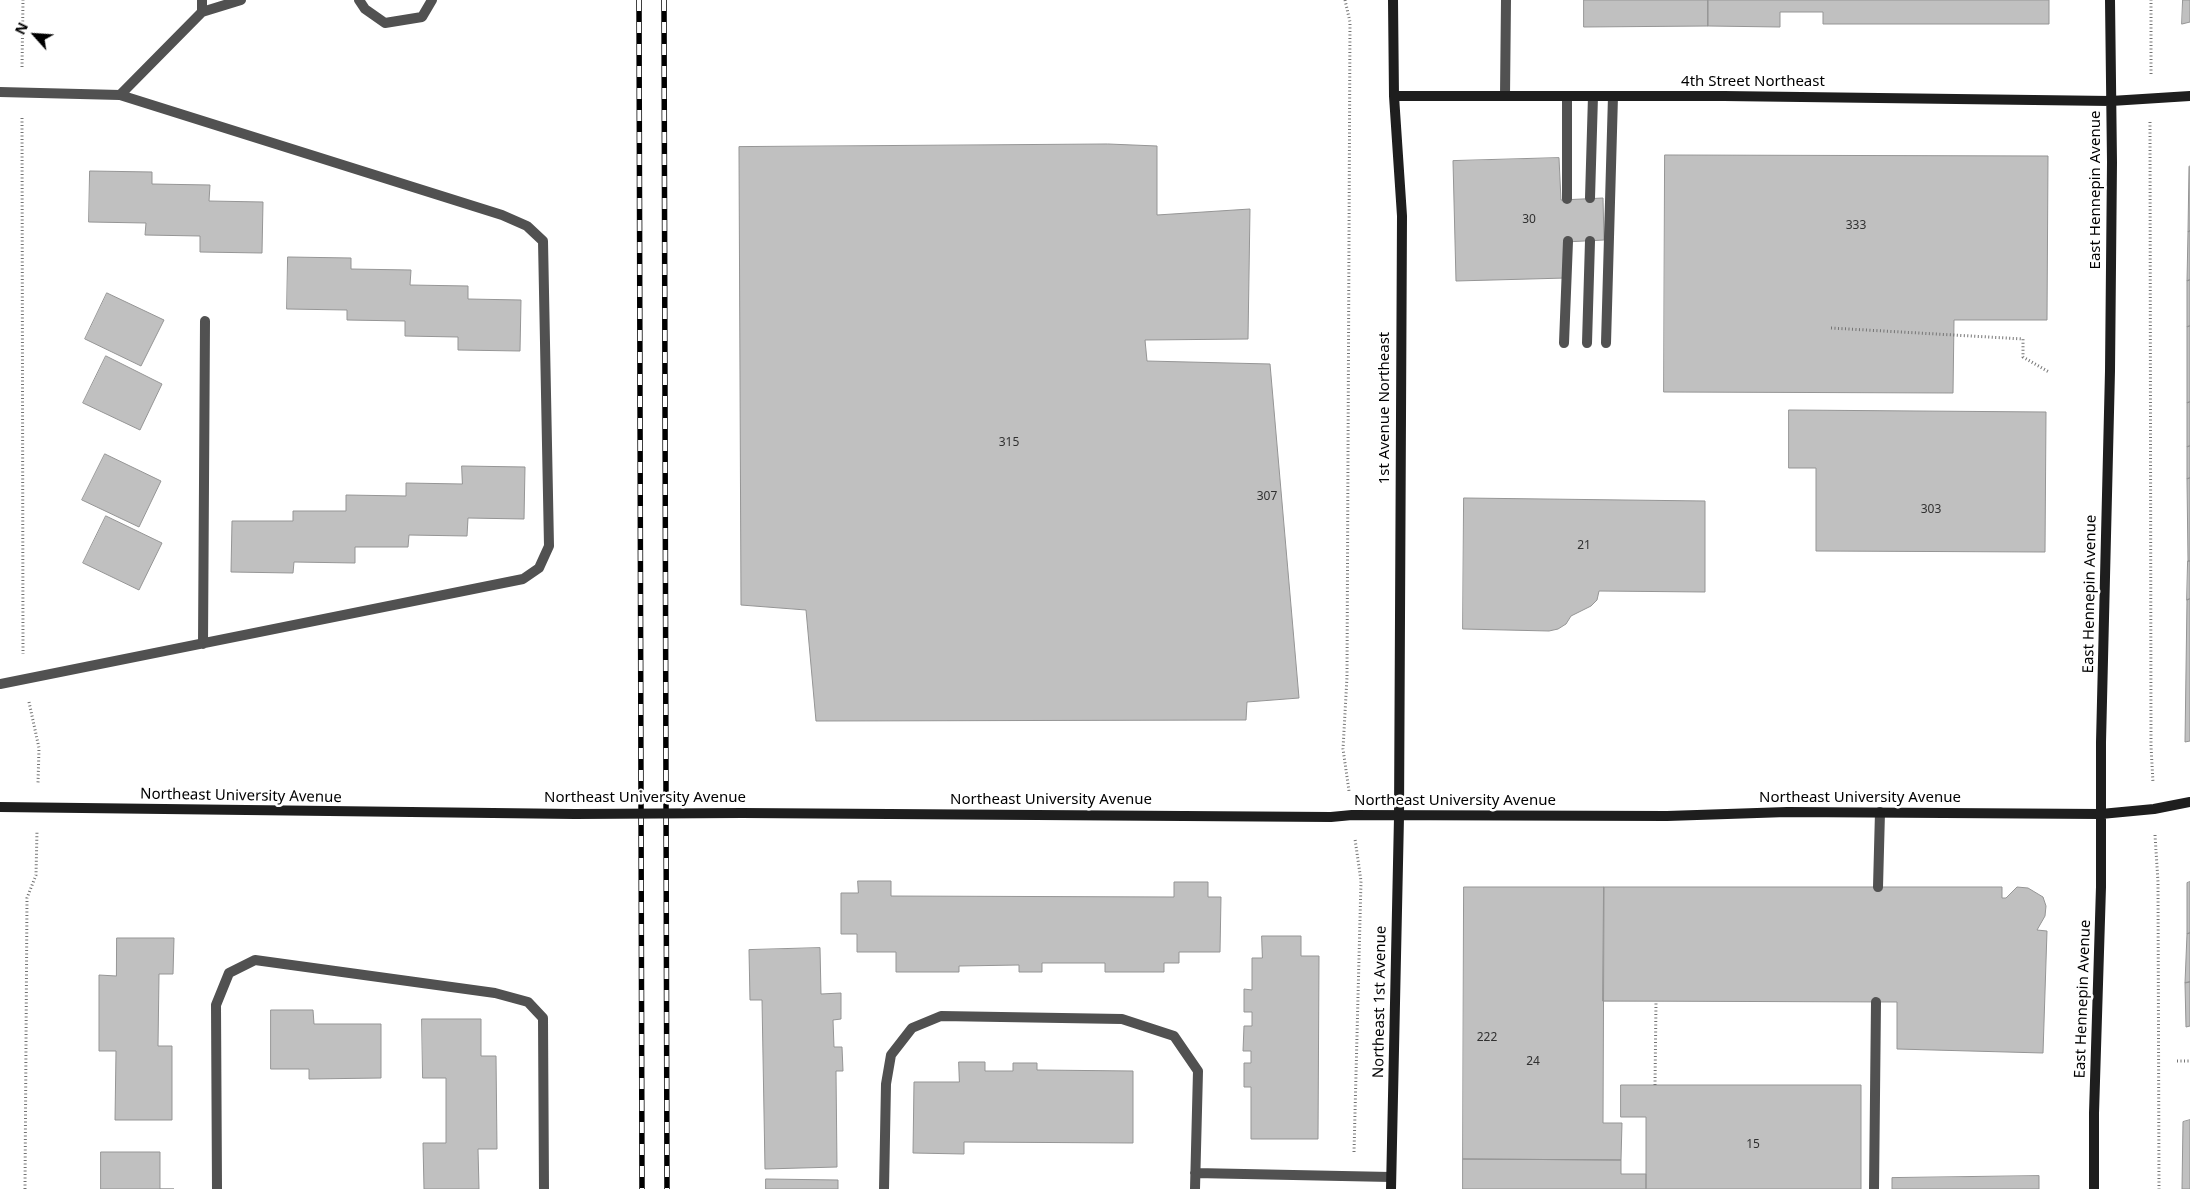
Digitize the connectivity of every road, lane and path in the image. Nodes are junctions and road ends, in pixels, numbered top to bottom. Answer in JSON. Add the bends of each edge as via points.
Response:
{"nodes":[{"id":1,"x":23,"y":0,"type":"edge"},
{"id":2,"x":202,"y":0,"type":"edge"},
{"id":3,"x":241,"y":0,"type":"edge"},
{"id":4,"x":358,"y":0,"type":"edge"},
{"id":5,"x":432,"y":0,"type":"edge"},
{"id":6,"x":1345,"y":0,"type":"edge"},
{"id":7,"x":1393,"y":0,"type":"edge"},
{"id":8,"x":1506,"y":0,"type":"edge"},
{"id":9,"x":2110,"y":0,"type":"edge"},
{"id":10,"x":2151,"y":0,"type":"edge"},
{"id":11,"x":202,"y":12,"type":"junction"},
{"id":12,"x":0,"y":92,"type":"edge"},
{"id":13,"x":22,"y":92,"type":"junction"},
{"id":14,"x":120,"y":95,"type":"junction"},
{"id":15,"x":1394,"y":96,"type":"junction"},
{"id":16,"x":1505,"y":96,"type":"junction"},
{"id":17,"x":1567,"y":96,"type":"junction"},
{"id":18,"x":1593,"y":96,"type":"junction"},
{"id":19,"x":1613,"y":96,"type":"junction"},
{"id":20,"x":2190,"y":96,"type":"edge"},
{"id":21,"x":2150,"y":99,"type":"junction"},
{"id":22,"x":2112,"y":101,"type":"junction"},
{"id":23,"x":1590,"y":198,"type":"dead end"},
{"id":24,"x":1567,"y":199,"type":"dead end"},
{"id":25,"x":1590,"y":241,"type":"dead end"},
{"id":26,"x":1568,"y":242,"type":"dead end"},
{"id":27,"x":205,"y":321,"type":"dead end"},
{"id":28,"x":1831,"y":328,"type":"dead end"},
{"id":29,"x":1564,"y":342,"type":"dead end"},
{"id":30,"x":1587,"y":343,"type":"dead end"},
{"id":31,"x":1606,"y":343,"type":"dead end"},
{"id":32,"x":2049,"y":372,"type":"dead end"},
{"id":33,"x":204,"y":644,"type":"junction"},
{"id":34,"x":23,"y":679,"type":"junction"},
{"id":35,"x":0,"y":684,"type":"edge"},
{"id":36,"x":39,"y":748,"type":"dead end"},
{"id":37,"x":2190,"y":802,"type":"edge"},
{"id":38,"x":0,"y":807,"type":"edge"},
{"id":39,"x":2154,"y":809,"type":"junction"},
{"id":40,"x":1880,"y":812,"type":"junction"},
{"id":41,"x":2101,"y":814,"type":"junction"},
{"id":42,"x":1352,"y":815,"type":"junction"},
{"id":43,"x":1399,"y":816,"type":"junction"},
{"id":44,"x":36,"y":875,"type":"dead end"},
{"id":45,"x":1878,"y":887,"type":"dead end"},
{"id":46,"x":1656,"y":1002,"type":"dead end"},
{"id":47,"x":1876,"y":1002,"type":"dead end"},
{"id":48,"x":2177,"y":1061,"type":"dead end"},
{"id":49,"x":2190,"y":1061,"type":"edge"},
{"id":50,"x":1655,"y":1085,"type":"dead end"},
{"id":51,"x":1195,"y":1173,"type":"junction"},
{"id":52,"x":1353,"y":1176,"type":"junction"},
{"id":53,"x":1391,"y":1176,"type":"junction"},
{"id":54,"x":25,"y":1189,"type":"edge"},
{"id":55,"x":217,"y":1189,"type":"edge"},
{"id":56,"x":544,"y":1189,"type":"edge"},
{"id":57,"x":884,"y":1189,"type":"edge"},
{"id":58,"x":1195,"y":1189,"type":"edge"},
{"id":59,"x":1391,"y":1189,"type":"edge"},
{"id":60,"x":1874,"y":1189,"type":"edge"},
{"id":61,"x":2094,"y":1189,"type":"edge"},
{"id":62,"x":2159,"y":1189,"type":"edge"}],
"edges":[{"from":1,"to":13,"type":"path"},
{"from":2,"to":11,"type":"street"},
{"from":3,"to":11,"type":"street"},
{"from":4,"to":5,"type":"street","via":[[364,9],[385,23],[422,17]]},
{"from":6,"to":42,"type":"path","via":[[1350,22],[1350,105],[1348,677],[1343,749]]},
{"from":7,"to":15,"type":"main road","name":"1st Avenue Northeast"},
{"from":8,"to":16,"type":"street"},
{"from":9,"to":22,"type":"main road","name":"East Hennepin Avenue"},
{"from":10,"to":21,"type":"path"},
{"from":11,"to":14,"type":"street"},
{"from":12,"to":13,"type":"street"},
{"from":13,"to":14,"type":"street"},
{"from":13,"to":34,"type":"path"},
{"from":14,"to":33,"type":"street","via":[[502,216],[527,226],[543,241],[549,546],[539,568],[523,579]]},
{"from":15,"to":16,"type":"main road","name":"4th Street Northeast"},
{"from":15,"to":43,"type":"main road","name":"1st Avenue Northeast","via":[[1402,216]]},
{"from":16,"to":17,"type":"main road","name":"4th Street Northeast"},
{"from":17,"to":18,"type":"main road","name":"4th Street Northeast"},
{"from":17,"to":24,"type":"street"},
{"from":18,"to":19,"type":"main road","name":"4th Street Northeast"},
{"from":18,"to":23,"type":"street"},
{"from":19,"to":22,"type":"main road","name":"4th Street Northeast"},
{"from":19,"to":31,"type":"street"},
{"from":20,"to":21,"type":"main road","name":"4th Street Northeast"},
{"from":21,"to":22,"type":"main road","name":"4th Street Northeast"},
{"from":21,"to":39,"type":"path","via":[[2151,726]]},
{"from":22,"to":41,"type":"main road","name":"East Hennepin Avenue"},
{"from":25,"to":30,"type":"street"},
{"from":26,"to":29,"type":"street"},
{"from":27,"to":33,"type":"street"},
{"from":28,"to":32,"type":"path","via":[[2022,338],[2023,357]]},
{"from":33,"to":34,"type":"street"},
{"from":34,"to":35,"type":"street"},
{"from":34,"to":36,"type":"path"},
{"from":37,"to":39,"type":"main road","name":"Northeast University Avenue"},
{"from":38,"to":42,"type":"main road","name":"Northeast University Avenue","bridge":true,"via":[[576,814]]},
{"from":39,"to":41,"type":"main road","name":"Northeast University Avenue"},
{"from":39,"to":62,"type":"path","via":[[2158,882]]},
{"from":40,"to":41,"type":"main road","name":"Northeast University Avenue"},
{"from":40,"to":43,"type":"main road","name":"Northeast University Avenue"},
{"from":40,"to":45,"type":"street"},
{"from":41,"to":61,"type":"main road","name":"East Hennepin Avenue"},
{"from":42,"to":43,"type":"main road","name":"Northeast University Avenue"},
{"from":42,"to":52,"type":"path","via":[[1361,881]]},
{"from":43,"to":53,"type":"main road","name":"Northeast 1st Avenue"},
{"from":44,"to":54,"type":"path","via":[[27,898]]},
{"from":46,"to":50,"type":"path"},
{"from":47,"to":60,"type":"street"},
{"from":48,"to":49,"type":"path"},
{"from":51,"to":52,"type":"street"},
{"from":51,"to":57,"type":"street","via":[[1198,1070],[1174,1036],[1122,1019],[941,1016],[912,1028],[891,1055],[886,1084]]},
{"from":51,"to":58,"type":"street"},
{"from":52,"to":53,"type":"street"},
{"from":53,"to":59,"type":"main road","name":"Northeast 1st Avenue"},
{"from":55,"to":56,"type":"street","via":[[216,1005],[229,973],[255,960],[495,993],[528,1002],[543,1018]]}]}
